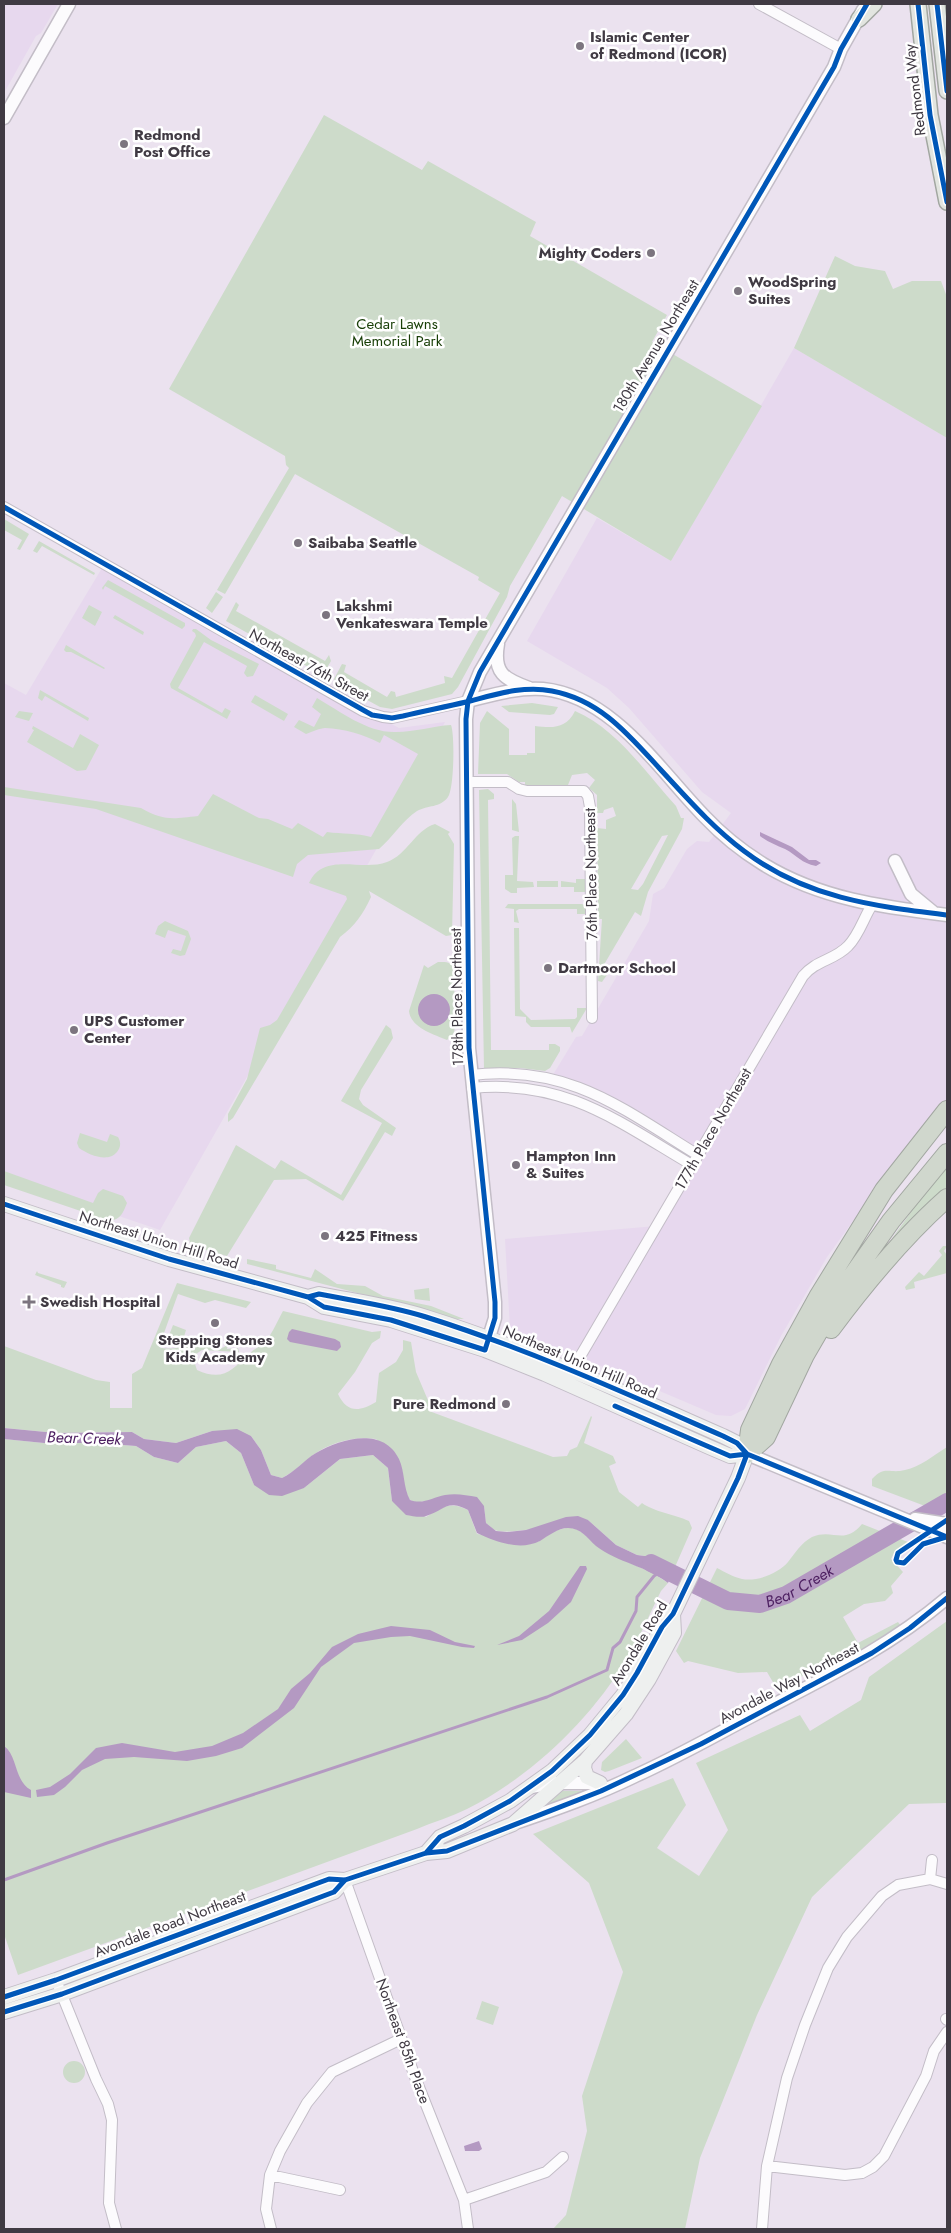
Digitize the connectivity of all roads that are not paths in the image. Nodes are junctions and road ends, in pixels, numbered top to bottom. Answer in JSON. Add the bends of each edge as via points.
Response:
{"nodes":[{"id":1,"x":69,"y":4,"type":"edge"},
{"id":2,"x":759,"y":4,"type":"edge"},
{"id":3,"x":866,"y":4,"type":"edge"},
{"id":4,"x":874,"y":4,"type":"edge"},
{"id":5,"x":910,"y":4,"type":"edge"},
{"id":6,"x":918,"y":4,"type":"edge"},
{"id":7,"x":937,"y":4,"type":"edge"},
{"id":8,"x":859,"y":20,"type":"junction"},
{"id":9,"x":921,"y":25,"type":"junction"},
{"id":10,"x":841,"y":49,"type":"junction"},
{"id":11,"x":947,"y":91,"type":"edge"},
{"id":12,"x":4,"y":118,"type":"edge"},
{"id":13,"x":947,"y":202,"type":"edge"},
{"id":14,"x":4,"y":507,"type":"edge"},
{"id":15,"x":498,"y":640,"type":"junction"},
{"id":16,"x":532,"y":689,"type":"junction"},
{"id":17,"x":468,"y":701,"type":"junction"},
{"id":18,"x":466,"y":782,"type":"junction"},
{"id":19,"x":895,"y":860,"type":"dead end"},
{"id":20,"x":872,"y":905,"type":"junction"},
{"id":21,"x":934,"y":913,"type":"junction"},
{"id":22,"x":947,"y":915,"type":"edge"},
{"id":23,"x":592,"y":1018,"type":"dead end"},
{"id":24,"x":471,"y":1074,"type":"junction"},
{"id":25,"x":472,"y":1088,"type":"junction"},
{"id":26,"x":947,"y":1110,"type":"edge"},
{"id":27,"x":947,"y":1128,"type":"edge"},
{"id":28,"x":947,"y":1153,"type":"edge"},
{"id":29,"x":698,"y":1155,"type":"junction"},
{"id":30,"x":692,"y":1165,"type":"junction"},
{"id":31,"x":947,"y":1198,"type":"edge"},
{"id":32,"x":4,"y":1204,"type":"edge"},
{"id":33,"x":849,"y":1248,"type":"junction"},
{"id":34,"x":487,"y":1344,"type":"junction"},
{"id":35,"x":574,"y":1372,"type":"junction"},
{"id":36,"x":787,"y":1390,"type":"junction"},
{"id":37,"x":747,"y":1454,"type":"junction"},
{"id":38,"x":947,"y":1534,"type":"edge"},
{"id":39,"x":947,"y":1598,"type":"edge"},
{"id":40,"x":673,"y":1614,"type":"junction"},
{"id":41,"x":585,"y":1761,"type":"junction"},
{"id":42,"x":634,"y":1777,"type":"junction"},
{"id":43,"x":562,"y":1783,"type":"junction"},
{"id":44,"x":600,"y":1784,"type":"junction"},
{"id":45,"x":532,"y":1787,"type":"junction"},
{"id":46,"x":513,"y":1824,"type":"junction"},
{"id":47,"x":426,"y":1853,"type":"junction"},
{"id":48,"x":932,"y":1860,"type":"dead end"},
{"id":49,"x":930,"y":1879,"type":"junction"},
{"id":50,"x":345,"y":1880,"type":"junction"},
{"id":51,"x":947,"y":1884,"type":"edge"},
{"id":52,"x":56,"y":1980,"type":"junction"},
{"id":53,"x":62,"y":1994,"type":"junction"},
{"id":54,"x":4,"y":1998,"type":"edge"},
{"id":55,"x":4,"y":2012,"type":"edge"},
{"id":56,"x":947,"y":2032,"type":"edge"},
{"id":57,"x":401,"y":2038,"type":"junction"},
{"id":58,"x":563,"y":2157,"type":"dead end"},
{"id":59,"x":767,"y":2166,"type":"junction"},
{"id":60,"x":270,"y":2175,"type":"junction"},
{"id":61,"x":340,"y":2190,"type":"dead end"},
{"id":62,"x":464,"y":2200,"type":"junction"},
{"id":63,"x":116,"y":2229,"type":"edge"},
{"id":64,"x":271,"y":2229,"type":"edge"},
{"id":65,"x":468,"y":2229,"type":"edge"},
{"id":66,"x":762,"y":2229,"type":"edge"}],
"edges":[{"from":1,"to":12,"type":"street"},
{"from":2,"to":10,"type":"street"},
{"from":3,"to":8,"type":"street","name":"180th Avenue Northeast"},
{"from":4,"to":8,"type":"main road"},
{"from":5,"to":9,"type":"main road"},
{"from":6,"to":9,"type":"main road","name":"Redmond Way"},
{"from":7,"to":11,"type":"main road"},
{"from":8,"to":10,"type":"street","name":"180th Avenue Northeast"},
{"from":9,"to":13,"type":"main road","name":"Redmond Way","via":[[931,124]]},
{"from":10,"to":15,"type":"street","name":"180th Avenue Northeast","via":[[834,67]]},
{"from":14,"to":17,"type":"street","name":"Northeast 76th Street","via":[[363,711],[392,718]]},
{"from":15,"to":16,"type":"street","via":[[496,658],[502,673],[511,681]]},
{"from":15,"to":17,"type":"street","name":"180th Avenue Northeast"},
{"from":16,"to":17,"type":"street","name":"Northeast 76th Street"},
{"from":16,"to":20,"type":"street","name":"Northeast 76th Street","via":[[572,696],[606,714],[710,823],[764,865],[822,892]]},
{"from":17,"to":18,"type":"street","name":"178th Place Northeast"},
{"from":18,"to":23,"type":"street","name":"76th Place Northeast","via":[[508,782],[527,791],[584,791],[588,796]]},
{"from":18,"to":24,"type":"street","name":"178th Place Northeast"},
{"from":19,"to":21,"type":"street","via":[[911,894]]},
{"from":20,"to":21,"type":"street","name":"Northeast 76th Street"},
{"from":20,"to":29,"type":"street","name":"177th Place Northeast","via":[[849,946],[812,966],[803,976]]},
{"from":21,"to":22,"type":"street","name":"Northeast 76th Street"},
{"from":24,"to":25,"type":"street","name":"178th Place Northeast"},
{"from":24,"to":29,"type":"street","via":[[528,1074],[587,1090]]},
{"from":25,"to":30,"type":"street","via":[[526,1087],[582,1102]]},
{"from":25,"to":34,"type":"street","name":"178th Place Northeast","via":[[495,1302],[495,1318]]},
{"from":26,"to":33,"type":"highway","via":[[884,1190]]},
{"from":27,"to":33,"type":"highway"},
{"from":28,"to":36,"type":"highway","via":[[867,1253],[824,1320]]},
{"from":29,"to":30,"type":"street","name":"177th Place Northeast"},
{"from":30,"to":35,"type":"street","name":"177th Place Northeast"},
{"from":31,"to":36,"type":"highway","via":[[881,1265]]},
{"from":32,"to":34,"type":"main road","name":"Northeast Union Hill Road","via":[[169,1260],[308,1298],[318,1294],[424,1316]]},
{"from":33,"to":37,"type":"highway","via":[[818,1297],[778,1372],[750,1430]]},
{"from":34,"to":35,"type":"main road","name":"Northeast Union Hill Road"},
{"from":34,"to":37,"type":"main road","name":"Northeast Union Hill Road","via":[[730,1456]]},
{"from":35,"to":37,"type":"main road","name":"Northeast Union Hill Road","via":[[723,1436],[737,1443]]},
{"from":36,"to":37,"type":"highway","via":[[766,1437]]},
{"from":37,"to":38,"type":"street","name":"Northeast Union Hill Road"},
{"from":37,"to":40,"type":"main road","name":"Avondale Road"},
{"from":39,"to":42,"type":"street","name":"Avondale Way Northeast","via":[[872,1653]]},
{"from":40,"to":41,"type":"main road","name":"Avondale Road","via":[[674,1633],[649,1680],[613,1730]]},
{"from":40,"to":45,"type":"main road","name":"Avondale Road","via":[[607,1715],[572,1753]]},
{"from":41,"to":43,"type":"main road","name":"Avondale Road"},
{"from":41,"to":44,"type":"main road","via":[[585,1773]]},
{"from":42,"to":44,"type":"street","name":"Avondale Way Northeast"},
{"from":42,"to":46,"type":"street","name":"Avondale Way Northeast"},
{"from":43,"to":44,"type":"street","name":"Avondale Way Northeast"},
{"from":43,"to":45,"type":"street","name":"Avondale Way Northeast"},
{"from":43,"to":46,"type":"main road","name":"Avondale Road"},
{"from":45,"to":47,"type":"main road","name":"Avondale Road","via":[[488,1814],[440,1836]]},
{"from":46,"to":47,"type":"main road","name":"Avondale Road Northeast","via":[[447,1851]]},
{"from":47,"to":50,"type":"main road","name":"Avondale Road Northeast"},
{"from":48,"to":49,"type":"street"},
{"from":49,"to":51,"type":"street"},
{"from":49,"to":59,"type":"street","via":[[898,1885],[882,1896],[847,1937],[828,1968],[787,2078]]},
{"from":50,"to":52,"type":"main road","name":"Avondale Road Northeast","via":[[328,1879]]},
{"from":50,"to":53,"type":"main road","name":"Avondale Road Northeast","via":[[334,1892]]},
{"from":50,"to":57,"type":"street","name":"Northeast 85th Place"},
{"from":52,"to":53,"type":"street"},
{"from":52,"to":54,"type":"main road","name":"Avondale Road Northeast"},
{"from":53,"to":55,"type":"main road","name":"Avondale Road Northeast"},
{"from":53,"to":63,"type":"street","via":[[112,2120],[109,2203]]},
{"from":56,"to":59,"type":"street","via":[[934,2051],[926,2076],[884,2156],[873,2168],[845,2175]]},
{"from":57,"to":60,"type":"street","via":[[332,2072],[307,2103]]},
{"from":57,"to":62,"type":"street","name":"Northeast 85th Place"},
{"from":58,"to":62,"type":"street","via":[[546,2172]]},
{"from":59,"to":66,"type":"street"},
{"from":60,"to":61,"type":"street"},
{"from":60,"to":64,"type":"street","via":[[266,2209]]},
{"from":62,"to":65,"type":"street","name":"Northeast 85th Place"}]}
